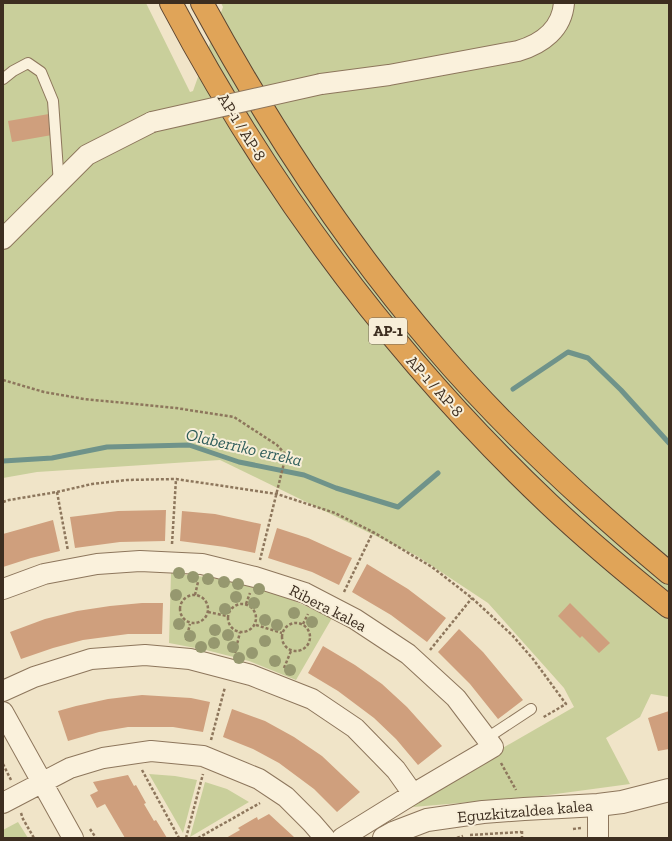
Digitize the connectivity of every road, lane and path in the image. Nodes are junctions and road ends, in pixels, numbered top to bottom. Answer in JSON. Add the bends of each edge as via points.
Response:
{"nodes":[{"id":1,"x":171,"y":3,"type":"edge"},
{"id":2,"x":202,"y":3,"type":"edge"},
{"id":3,"x":564,"y":3,"type":"edge"},
{"id":4,"x":3,"y":79,"type":"edge"},
{"id":5,"x":59,"y":184,"type":"junction"},
{"id":6,"x":3,"y":239,"type":"edge"},
{"id":7,"x":3,"y":380,"type":"edge"},
{"id":8,"x":176,"y":478,"type":"junction"},
{"id":9,"x":57,"y":492,"type":"junction"},
{"id":10,"x":277,"y":494,"type":"junction"},
{"id":11,"x":3,"y":502,"type":"edge"},
{"id":12,"x":373,"y":532,"type":"junction"},
{"id":13,"x":171,"y":563,"type":"junction"},
{"id":14,"x":72,"y":569,"type":"junction"},
{"id":15,"x":669,"y":573,"type":"edge"},
{"id":16,"x":255,"y":577,"type":"junction"},
{"id":17,"x":3,"y":589,"type":"edge"},
{"id":18,"x":472,"y":598,"type":"junction"},
{"id":19,"x":669,"y":608,"type":"edge"},
{"id":20,"x":336,"y":609,"type":"junction"},
{"id":21,"x":208,"y":612,"type":"junction"},
{"id":22,"x":227,"y":616,"type":"junction"},
{"id":23,"x":190,"y":623,"type":"junction"},
{"id":24,"x":256,"y":625,"type":"junction"},
{"id":25,"x":188,"y":633,"type":"dead end"},
{"id":26,"x":282,"y":633,"type":"junction"},
{"id":27,"x":291,"y":651,"type":"junction"},
{"id":28,"x":287,"y":661,"type":"dead end"},
{"id":29,"x":418,"y":664,"type":"junction"},
{"id":30,"x":230,"y":669,"type":"junction"},
{"id":31,"x":3,"y":691,"type":"edge"},
{"id":32,"x":566,"y":704,"type":"dead end"},
{"id":33,"x":531,"y":709,"type":"dead end"},
{"id":34,"x":3,"y":712,"type":"edge"},
{"id":35,"x":490,"y":743,"type":"junction"},
{"id":36,"x":208,"y":758,"type":"junction"},
{"id":37,"x":142,"y":770,"type":"dead end"},
{"id":38,"x":42,"y":782,"type":"junction"},
{"id":39,"x":669,"y":790,"type":"edge"},
{"id":40,"x":413,"y":794,"type":"junction"},
{"id":41,"x":3,"y":803,"type":"edge"},
{"id":42,"x":260,"y":803,"type":"dead end"},
{"id":43,"x":598,"y":805,"type":"junction"},
{"id":44,"x":523,"y":816,"type":"junction"},
{"id":45,"x":522,"y":832,"type":"junction"},
{"id":46,"x":73,"y":838,"type":"edge"},
{"id":47,"x":179,"y":838,"type":"edge"},
{"id":48,"x":186,"y":838,"type":"edge"},
{"id":49,"x":198,"y":838,"type":"edge"},
{"id":50,"x":325,"y":838,"type":"edge"},
{"id":51,"x":342,"y":838,"type":"edge"},
{"id":52,"x":384,"y":838,"type":"edge"},
{"id":53,"x":457,"y":838,"type":"edge"},
{"id":54,"x":522,"y":838,"type":"edge"},
{"id":55,"x":598,"y":838,"type":"edge"}],
"edges":[{"from":1,"to":19,"type":"highway","name":"AP-1 / AP-8","number":"AP-1","via":[[259,155],[333,262],[387,330],[458,412],[503,459],[597,548]]},
{"from":2,"to":15,"type":"highway","name":"AP-1 / AP-8","number":"AP-1","via":[[248,85],[316,193],[397,302],[521,440],[567,485]]},
{"from":3,"to":5,"type":"street","bridge":true,"via":[[563,13],[555,28],[531,48],[396,74],[321,84],[152,122],[87,155]]},
{"from":4,"to":5,"type":"lane","via":[[28,63],[41,72],[53,101]]},
{"from":5,"to":6,"type":"street"},
{"from":7,"to":10,"type":"path","via":[[44,392],[84,399],[176,408],[234,417],[277,445],[286,455]]},
{"from":8,"to":9,"type":"path","via":[[92,484]]},
{"from":8,"to":10,"type":"path"},
{"from":8,"to":13,"type":"path"},
{"from":9,"to":11,"type":"path"},
{"from":9,"to":14,"type":"path"},
{"from":10,"to":12,"type":"path","via":[[336,513]]},
{"from":10,"to":16,"type":"path"},
{"from":12,"to":18,"type":"path","via":[[432,567]]},
{"from":12,"to":20,"type":"path"},
{"from":13,"to":14,"type":"street","name":"Ribera kalea","via":[[140,561],[97,564]]},
{"from":13,"to":16,"type":"street","name":"Ribera kalea","via":[[202,564]]},
{"from":14,"to":17,"type":"street","name":"Ribera kalea","via":[[44,574]]},
{"from":16,"to":20,"type":"street","name":"Ribera kalea","via":[[305,593]]},
{"from":18,"to":29,"type":"path"},
{"from":18,"to":32,"type":"path","via":[[512,635]]},
{"from":20,"to":29,"type":"street","name":"Ribera kalea","via":[[408,654]]},
{"from":21,"to":22,"type":"path"},
{"from":21,"to":23,"type":"path","via":[[202,622]]},
{"from":21,"to":23,"type":"path","via":[[208,606],[200,596],[186,597],[179,610],[185,621]]},
{"from":22,"to":24,"type":"path","via":[[235,631],[246,632]]},
{"from":22,"to":24,"type":"path","via":[[234,606],[246,604],[256,612]]},
{"from":23,"to":25,"type":"path"},
{"from":24,"to":26,"type":"path"},
{"from":26,"to":27,"type":"path","via":[[283,643]]},
{"from":26,"to":27,"type":"path","via":[[293,623],[303,624],[308,628],[311,640],[308,646],[298,652]]},
{"from":27,"to":28,"type":"path"},
{"from":29,"to":35,"type":"street","name":"Ribera kalea","via":[[456,698]]},
{"from":30,"to":31,"type":"street","via":[[190,659],[146,655],[91,659],[34,677]]},
{"from":30,"to":36,"type":"path"},
{"from":30,"to":40,"type":"street","via":[[312,699],[355,728],[396,770]]},
{"from":33,"to":35,"type":"lane"},
{"from":34,"to":38,"type":"street"},
{"from":35,"to":40,"type":"street"},
{"from":35,"to":44,"type":"path","via":[[518,793]]},
{"from":36,"to":38,"type":"street","via":[[151,751],[103,758],[70,768]]},
{"from":36,"to":48,"type":"path"},
{"from":36,"to":50,"type":"street","via":[[259,779],[286,797]]},
{"from":37,"to":47,"type":"path"},
{"from":38,"to":41,"type":"street"},
{"from":38,"to":46,"type":"street"},
{"from":39,"to":43,"type":"street","name":"Eguzkitzaldea kalea","via":[[622,802]]},
{"from":40,"to":51,"type":"street"},
{"from":42,"to":49,"type":"path"},
{"from":43,"to":44,"type":"street","name":"Eguzkitzaldea kalea"},
{"from":43,"to":55,"type":"street"},
{"from":44,"to":45,"type":"path"},
{"from":44,"to":52,"type":"street","name":"Eguzkitzaldea kalea","via":[[483,812],[428,820]]},
{"from":45,"to":53,"type":"path"},
{"from":45,"to":54,"type":"path"}]}
